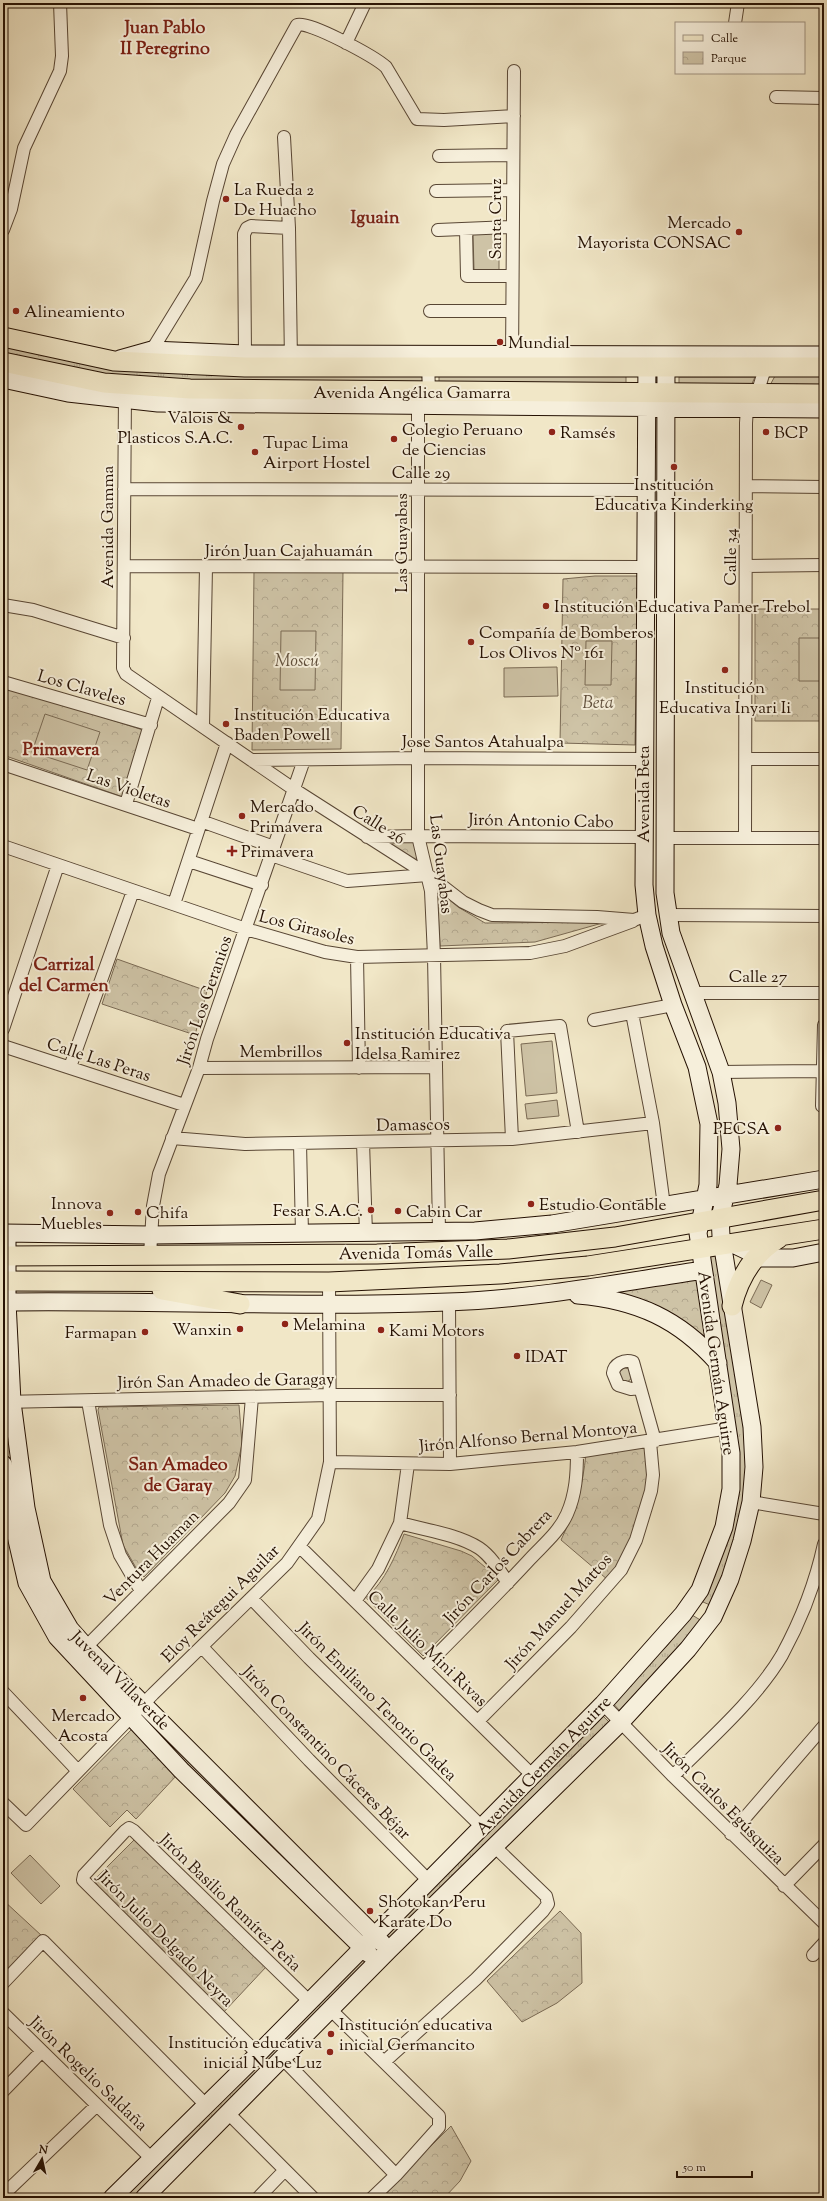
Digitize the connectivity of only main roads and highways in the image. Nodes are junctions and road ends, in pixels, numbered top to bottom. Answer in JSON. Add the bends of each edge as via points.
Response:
{"nodes":[{"id":1,"x":3,"y":337,"type":"edge"},
{"id":2,"x":824,"y":355,"type":"edge"},
{"id":3,"x":767,"y":360,"type":"junction"},
{"id":4,"x":114,"y":361,"type":"junction"},
{"id":5,"x":291,"y":361,"type":"junction"},
{"id":6,"x":647,"y":361,"type":"junction"},
{"id":7,"x":666,"y":361,"type":"junction"},
{"id":8,"x":3,"y":362,"type":"edge"},
{"id":9,"x":824,"y":367,"type":"edge"},
{"id":10,"x":3,"y":379,"type":"edge"},
{"id":11,"x":125,"y":393,"type":"junction"},
{"id":12,"x":824,"y":394,"type":"edge"},
{"id":13,"x":646,"y":400,"type":"junction"},
{"id":14,"x":666,"y":400,"type":"junction"},
{"id":15,"x":752,"y":401,"type":"junction"},
{"id":16,"x":824,"y":408,"type":"edge"},
{"id":17,"x":646,"y":452,"type":"junction"},
{"id":18,"x":666,"y":452,"type":"junction"},
{"id":19,"x":644,"y":656,"type":"junction"},
{"id":20,"x":666,"y":656,"type":"junction"},
{"id":21,"x":824,"y":1179,"type":"edge"},
{"id":22,"x":725,"y":1197,"type":"junction"},
{"id":23,"x":706,"y":1200,"type":"junction"},
{"id":24,"x":824,"y":1200,"type":"edge"},
{"id":25,"x":720,"y":1217,"type":"junction"},
{"id":26,"x":698,"y":1222,"type":"junction"},
{"id":27,"x":824,"y":1229,"type":"edge"},
{"id":28,"x":5,"y":1234,"type":"edge"},
{"id":29,"x":782,"y":1236,"type":"junction"},
{"id":30,"x":726,"y":1244,"type":"junction"},
{"id":31,"x":699,"y":1248,"type":"junction"},
{"id":32,"x":824,"y":1252,"type":"edge"},
{"id":33,"x":5,"y":1256,"type":"edge"},
{"id":34,"x":756,"y":1257,"type":"junction"},
{"id":35,"x":703,"y":1270,"type":"junction"},
{"id":36,"x":5,"y":1281,"type":"edge"},
{"id":37,"x":107,"y":1281,"type":"junction"},
{"id":38,"x":554,"y":1293,"type":"junction"},
{"id":39,"x":5,"y":1302,"type":"edge"},
{"id":40,"x":240,"y":1304,"type":"junction"},
{"id":41,"x":732,"y":1306,"type":"junction"},
{"id":42,"x":718,"y":1362,"type":"junction"},
{"id":43,"x":8,"y":1402,"type":"edge"},
{"id":44,"x":3,"y":1464,"type":"edge"},
{"id":45,"x":691,"y":1603,"type":"junction"},
{"id":46,"x":713,"y":1617,"type":"junction"},
{"id":47,"x":368,"y":1941,"type":"junction"},
{"id":48,"x":383,"y":1956,"type":"junction"},
{"id":49,"x":112,"y":2198,"type":"edge"},
{"id":50,"x":144,"y":2198,"type":"edge"}],
"edges":[{"from":1,"to":4,"type":"main road","name":"Avenida Angélica Gamarra"},
{"from":2,"to":3,"type":"main road","name":"Avenida Angélica Gamarra"},
{"from":3,"to":7,"type":"main road","name":"Avenida Angélica Gamarra"},
{"from":3,"to":9,"type":"main road","name":"Avenida Angélica Gamarra"},
{"from":4,"to":5,"type":"main road","name":"Avenida Angélica Gamarra"},
{"from":4,"to":5,"type":"main road","name":"Avenida Angélica Gamarra","via":[[152,350],[245,354]]},
{"from":5,"to":6,"type":"main road","name":"Avenida Angélica Gamarra"},
{"from":6,"to":7,"type":"main road","name":"Avenida Angélica Gamarra"},
{"from":6,"to":13,"type":"main road","name":"Avenida Beta"},
{"from":7,"to":14,"type":"main road","name":"Avenida Beta"},
{"from":8,"to":11,"type":"main road","name":"Avenida Angélica Gamarra"},
{"from":10,"to":11,"type":"main road","name":"Avenida Angélica Gamarra","via":[[68,393]]},
{"from":11,"to":13,"type":"main road","name":"Avenida Angélica Gamarra","via":[[244,391],[423,399]]},
{"from":12,"to":15,"type":"main road","name":"Avenida Angélica Gamarra"},
{"from":13,"to":14,"type":"main road","name":"Avenida Angélica Gamarra"},
{"from":13,"to":17,"type":"main road","name":"Avenida Beta"},
{"from":14,"to":15,"type":"main road","name":"Avenida Angélica Gamarra"},
{"from":14,"to":18,"type":"main road","name":"Avenida Beta"},
{"from":15,"to":16,"type":"main road","name":"Avenida Angélica Gamarra"},
{"from":17,"to":18,"type":"main road"},
{"from":17,"to":19,"type":"main road","name":"Avenida Beta"},
{"from":18,"to":20,"type":"main road","name":"Avenida Beta"},
{"from":19,"to":20,"type":"main road"},
{"from":19,"to":23,"type":"main road","name":"Avenida Beta","via":[[640,918],[654,946],[697,1067],[709,1124],[710,1165]]},
{"from":20,"to":22,"type":"main road","name":"Avenida Beta","via":[[667,915],[671,933],[721,1072],[731,1149]]},
{"from":21,"to":22,"type":"main road","name":"Avenida Tomás Valle"},
{"from":22,"to":23,"type":"main road","name":"Avenida Tomás Valle"},
{"from":22,"to":25,"type":"main road","name":"Avenida Beta"},
{"from":23,"to":26,"type":"main road","name":"Avenida Beta"},
{"from":23,"to":28,"type":"main road","name":"Avenida Tomás Valle","via":[[552,1224],[475,1231],[366,1234]]},
{"from":24,"to":25,"type":"main road","name":"Avenida Tomás Valle"},
{"from":25,"to":26,"type":"main road","name":"Avenida Tomás Valle"},
{"from":25,"to":30,"type":"main road","name":"Avenida Germán Aguirre"},
{"from":26,"to":31,"type":"main road","name":"Avenida Germán Aguirre"},
{"from":26,"to":33,"type":"main road","name":"Avenida Tomás Valle","via":[[615,1237],[508,1249],[377,1254]]},
{"from":27,"to":29,"type":"main road","name":"Avenida Tomás Valle"},
{"from":28,"to":33,"type":"main road","name":"Juvenal Villaverde"},
{"from":29,"to":30,"type":"main road","name":"Avenida Tomás Valle"},
{"from":29,"to":34,"type":"main road","via":[[765,1247]]},
{"from":30,"to":31,"type":"main road","name":"Avenida Tomás Valle"},
{"from":30,"to":34,"type":"main road"},
{"from":30,"to":41,"type":"main road","name":"Avenida Germán Aguirre"},
{"from":31,"to":35,"type":"main road","name":"Avenida Germán Aguirre"},
{"from":31,"to":37,"type":"main road","name":"Avenida Tomás Valle","via":[[553,1270],[450,1278],[329,1282]]},
{"from":32,"to":34,"type":"main road","via":[[793,1258]]},
{"from":33,"to":36,"type":"main road","name":"Juvenal Villaverde"},
{"from":34,"to":41,"type":"main road","via":[[742,1280]]},
{"from":35,"to":38,"type":"main road"},
{"from":35,"to":42,"type":"main road","name":"Avenida Germán Aguirre"},
{"from":36,"to":37,"type":"main road","name":"Avenida Tomás Valle"},
{"from":36,"to":39,"type":"main road","name":"Juvenal Villaverde"},
{"from":37,"to":40,"type":"main road"},
{"from":38,"to":40,"type":"main road","via":[[449,1302]]},
{"from":38,"to":42,"type":"main road","via":[[583,1295],[628,1304],[664,1318],[700,1343]]},
{"from":39,"to":40,"type":"main road"},
{"from":39,"to":43,"type":"main road","name":"Juvenal Villaverde"},
{"from":41,"to":46,"type":"main road","name":"Avenida Germán Aguirre","via":[[752,1427],[754,1467],[751,1502],[742,1540],[730,1579]]},
{"from":42,"to":45,"type":"main road","name":"Avenida Germán Aguirre","via":[[729,1428],[732,1472],[724,1527],[700,1590]]},
{"from":43,"to":47,"type":"main road","name":"Juvenal Villaverde","via":[[26,1508],[42,1581],[70,1629]]},
{"from":44,"to":47,"type":"main road","name":"Juvenal Villaverde","via":[[10,1510],[27,1583],[57,1637],[181,1770]]},
{"from":45,"to":46,"type":"main road"},
{"from":45,"to":47,"type":"main road","name":"Avenida Germán Aguirre","via":[[603,1704]]},
{"from":46,"to":48,"type":"main road","name":"Avenida Germán Aguirre","via":[[688,1649],[620,1723]]},
{"from":47,"to":48,"type":"main road","name":"Juvenal Villaverde"},
{"from":47,"to":49,"type":"main road","name":"Avenida Germán Aguirre"},
{"from":48,"to":50,"type":"main road","name":"Avenida Germán Aguirre"}]}
